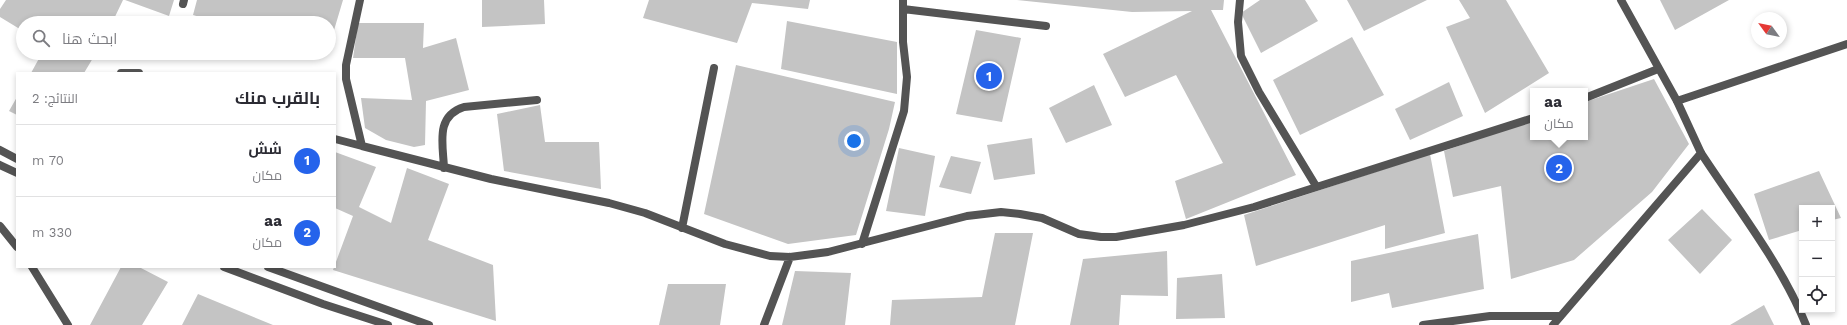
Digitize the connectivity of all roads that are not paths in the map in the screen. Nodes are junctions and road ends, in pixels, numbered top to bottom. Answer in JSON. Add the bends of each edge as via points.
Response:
{"nodes":[{"id":1,"x":360,"y":0,"type":"edge"},
{"id":2,"x":903,"y":0,"type":"edge"},
{"id":3,"x":1240,"y":0,"type":"edge"},
{"id":4,"x":1621,"y":0,"type":"edge"},
{"id":5,"x":902,"y":10,"type":"junction"},
{"id":6,"x":1046,"y":26,"type":"dead end"},
{"id":7,"x":1847,"y":44,"type":"edge"},
{"id":8,"x":714,"y":68,"type":"dead end"},
{"id":9,"x":1658,"y":69,"type":"junction"},
{"id":10,"x":1588,"y":97,"type":"edge"},
{"id":11,"x":537,"y":100,"type":"dead end"},
{"id":12,"x":1677,"y":101,"type":"junction"},
{"id":13,"x":1530,"y":119,"type":"edge"},
{"id":14,"x":336,"y":139,"type":"edge"},
{"id":15,"x":362,"y":146,"type":"junction"},
{"id":16,"x":0,"y":150,"type":"edge"},
{"id":17,"x":1701,"y":153,"type":"junction"},
{"id":18,"x":16,"y":158,"type":"edge"},
{"id":19,"x":0,"y":165,"type":"edge"},
{"id":20,"x":444,"y":168,"type":"junction"},
{"id":21,"x":16,"y":173,"type":"edge"},
{"id":22,"x":1316,"y":186,"type":"junction"},
{"id":23,"x":0,"y":226,"type":"edge"},
{"id":24,"x":682,"y":228,"type":"junction"},
{"id":25,"x":862,"y":244,"type":"junction"},
{"id":26,"x":16,"y":246,"type":"edge"},
{"id":27,"x":790,"y":257,"type":"junction"},
{"id":28,"x":33,"y":268,"type":"edge"},
{"id":29,"x":227,"y":268,"type":"edge"},
{"id":30,"x":271,"y":268,"type":"edge"},
{"id":31,"x":1560,"y":316,"type":"junction"},
{"id":32,"x":68,"y":325,"type":"edge"},
{"id":33,"x":388,"y":325,"type":"edge"},
{"id":34,"x":429,"y":325,"type":"edge"},
{"id":35,"x":764,"y":325,"type":"edge"},
{"id":36,"x":1422,"y":325,"type":"edge"},
{"id":37,"x":1553,"y":325,"type":"edge"},
{"id":38,"x":1806,"y":325,"type":"edge"}],
"edges":[{"from":1,"to":15,"type":"street","via":[[346,65],[346,79]]},
{"from":2,"to":5,"type":"street"},
{"from":3,"to":22,"type":"street","via":[[1238,22],[1241,56]]},
{"from":4,"to":9,"type":"street"},
{"from":5,"to":6,"type":"street"},
{"from":5,"to":25,"type":"street","via":[[907,77],[904,111]]},
{"from":7,"to":12,"type":"street"},
{"from":8,"to":24,"type":"street"},
{"from":9,"to":10,"type":"street"},
{"from":9,"to":12,"type":"street"},
{"from":11,"to":20,"type":"street","via":[[464,107],[454,111],[442,128]]},
{"from":12,"to":17,"type":"street"},
{"from":13,"to":22,"type":"street"},
{"from":14,"to":15,"type":"street"},
{"from":15,"to":20,"type":"street"},
{"from":16,"to":18,"type":"street"},
{"from":17,"to":31,"type":"street"},
{"from":17,"to":38,"type":"street","via":[[1778,270],[1795,298]]},
{"from":19,"to":21,"type":"street"},
{"from":20,"to":24,"type":"street","via":[[594,199]]},
{"from":22,"to":25,"type":"street","via":[[1254,207],[1184,225],[1116,237],[1101,238],[1079,234],[1042,218],[1001,212],[967,216]]},
{"from":23,"to":26,"type":"street"},
{"from":24,"to":27,"type":"street","via":[[748,251]]},
{"from":25,"to":27,"type":"street"},
{"from":27,"to":35,"type":"street"},
{"from":28,"to":32,"type":"street"},
{"from":29,"to":33,"type":"street"},
{"from":30,"to":34,"type":"street"},
{"from":31,"to":36,"type":"street","via":[[1490,316]]},
{"from":31,"to":37,"type":"street"}]}
